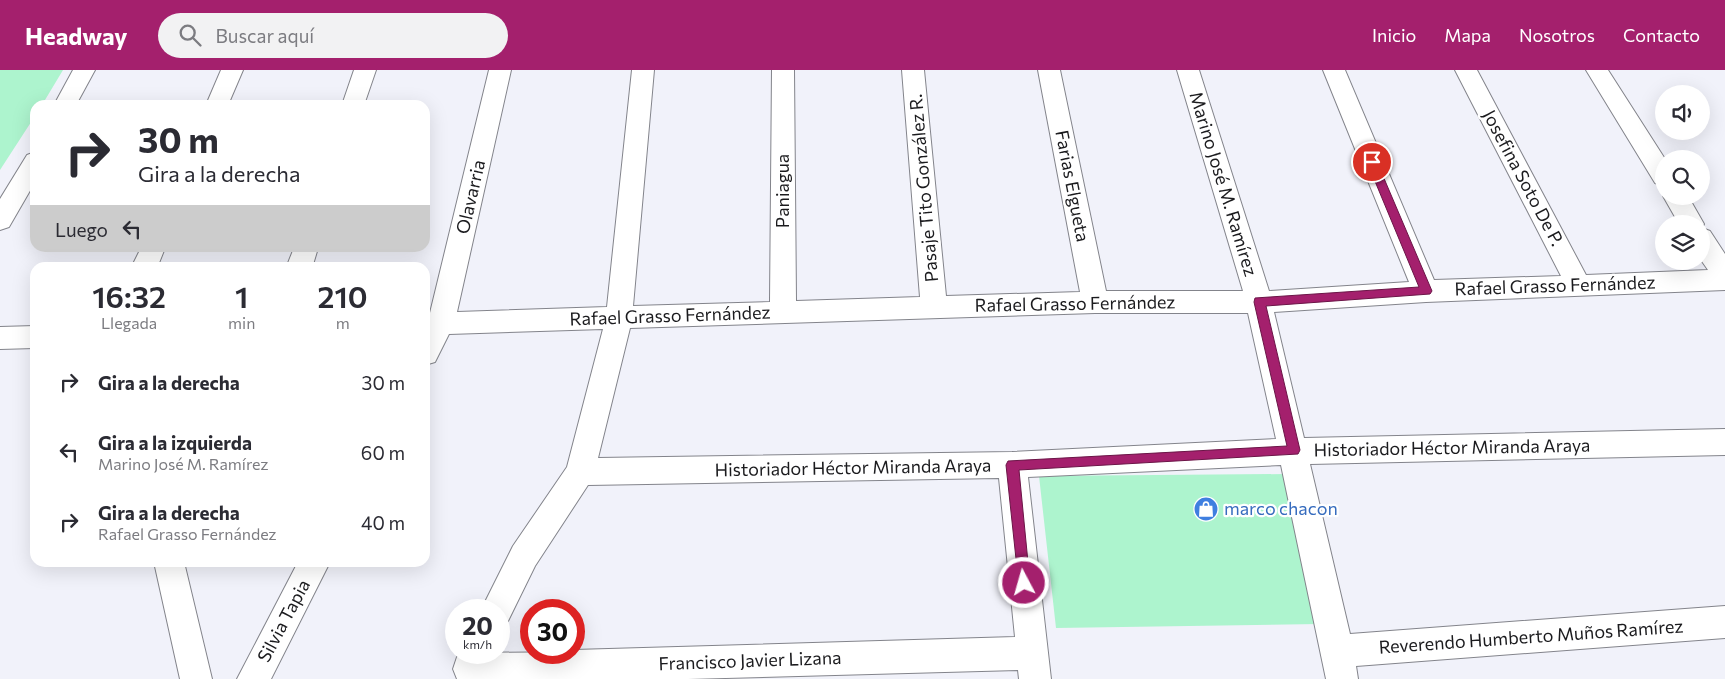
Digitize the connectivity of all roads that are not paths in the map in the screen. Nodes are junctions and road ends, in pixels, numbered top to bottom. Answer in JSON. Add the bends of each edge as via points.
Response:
{"nodes":[{"id":1,"x":84,"y":70,"type":"edge"},
{"id":2,"x":232,"y":70,"type":"edge"},
{"id":3,"x":365,"y":70,"type":"edge"},
{"id":4,"x":500,"y":70,"type":"edge"},
{"id":5,"x":643,"y":70,"type":"edge"},
{"id":6,"x":783,"y":70,"type":"edge"},
{"id":7,"x":913,"y":70,"type":"edge"},
{"id":8,"x":1049,"y":70,"type":"edge"},
{"id":9,"x":1188,"y":70,"type":"edge"},
{"id":10,"x":1334,"y":70,"type":"edge"},
{"id":11,"x":1466,"y":70,"type":"edge"},
{"id":12,"x":1597,"y":70,"type":"edge"},
{"id":13,"x":68,"y":100,"type":"edge"},
{"id":14,"x":219,"y":100,"type":"edge"},
{"id":15,"x":355,"y":100,"type":"edge"},
{"id":16,"x":1655,"y":163,"type":"edge"},
{"id":17,"x":30,"y":169,"type":"edge"},
{"id":18,"x":0,"y":220,"type":"edge"},
{"id":19,"x":1710,"y":253,"type":"edge"},
{"id":20,"x":1725,"y":278,"type":"edge"},
{"id":21,"x":1579,"y":286,"type":"junction"},
{"id":22,"x":1426,"y":291,"type":"junction"},
{"id":23,"x":1095,"y":302,"type":"junction"},
{"id":24,"x":1259,"y":302,"type":"junction"},
{"id":25,"x":934,"y":307,"type":"junction"},
{"id":26,"x":783,"y":312,"type":"junction"},
{"id":27,"x":619,"y":317,"type":"junction"},
{"id":28,"x":433,"y":324,"type":"edge"},
{"id":29,"x":30,"y":337,"type":"edge"},
{"id":30,"x":0,"y":338,"type":"edge"},
{"id":31,"x":1725,"y":442,"type":"edge"},
{"id":32,"x":1294,"y":450,"type":"junction"},
{"id":33,"x":1012,"y":465,"type":"junction"},
{"id":34,"x":580,"y":472,"type":"junction"},
{"id":35,"x":170,"y":567,"type":"edge"},
{"id":36,"x":311,"y":567,"type":"edge"},
{"id":37,"x":502,"y":599,"type":"edge"},
{"id":38,"x":1725,"y":622,"type":"edge"},
{"id":39,"x":1340,"y":665,"type":"edge"},
{"id":40,"x":1033,"y":666,"type":"edge"},
{"id":41,"x":470,"y":667,"type":"edge"},
{"id":42,"x":196,"y":679,"type":"edge"},
{"id":43,"x":253,"y":679,"type":"edge"}],
"edges":[{"from":1,"to":13,"type":"street"},
{"from":2,"to":14,"type":"street"},
{"from":3,"to":15,"type":"street"},
{"from":4,"to":28,"type":"street","name":"Olavarria"},
{"from":5,"to":27,"type":"street"},
{"from":6,"to":26,"type":"street","name":"Paniagua"},
{"from":7,"to":25,"type":"street","name":"Pasaje Tito González R."},
{"from":8,"to":23,"type":"street","name":"Farias Elgueta"},
{"from":9,"to":24,"type":"street","name":"Marino José M. Ramírez"},
{"from":10,"to":22,"type":"street"},
{"from":11,"to":21,"type":"street","name":"Josefina Soto De P."},
{"from":12,"to":16,"type":"street"},
{"from":17,"to":18,"type":"street"},
{"from":19,"to":20,"type":"street"},
{"from":20,"to":21,"type":"street","name":"Rafael Grasso Fernández"},
{"from":21,"to":22,"type":"street","name":"Rafael Grasso Fernández"},
{"from":22,"to":24,"type":"street","name":"Rafael Grasso Fernández"},
{"from":23,"to":24,"type":"street","name":"Rafael Grasso Fernández"},
{"from":23,"to":25,"type":"street","name":"Rafael Grasso Fernández"},
{"from":24,"to":32,"type":"street","name":"Marino José M. Ramírez"},
{"from":25,"to":26,"type":"street","name":"Rafael Grasso Fernández"},
{"from":26,"to":27,"type":"street","name":"Rafael Grasso Fernández"},
{"from":27,"to":28,"type":"street","name":"Rafael Grasso Fernández"},
{"from":27,"to":34,"type":"street"},
{"from":29,"to":30,"type":"street"},
{"from":31,"to":32,"type":"street","name":"Historiador Héctor Miranda Araya"},
{"from":32,"to":33,"type":"street","name":"Historiador Héctor Miranda Araya"},
{"from":32,"to":39,"type":"street","name":"Marino José M. Ramírez"},
{"from":33,"to":34,"type":"street","name":"Historiador Héctor Miranda Araya"},
{"from":33,"to":40,"type":"street"},
{"from":34,"to":37,"type":"street","via":[[524,556]]},
{"from":35,"to":42,"type":"street"},
{"from":36,"to":43,"type":"street","name":"Silvia Tapia"},
{"from":38,"to":39,"type":"street","name":"Reverendo Humberto Muños Ramírez"},
{"from":40,"to":41,"type":"street","name":"Francisco Javier Lizana"}]}
